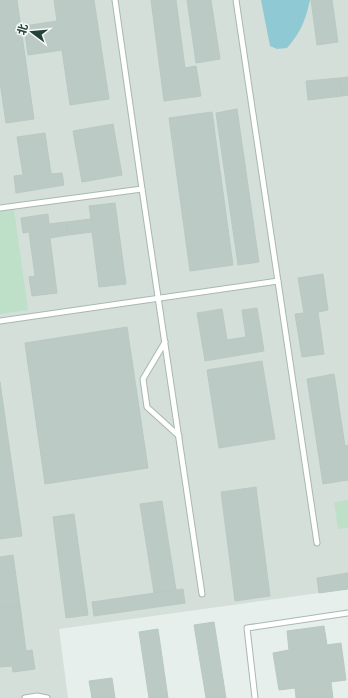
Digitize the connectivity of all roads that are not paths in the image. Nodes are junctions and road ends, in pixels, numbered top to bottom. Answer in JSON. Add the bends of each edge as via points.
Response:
{"nodes":[{"id":1,"x":115,"y":0,"type":"edge"},
{"id":2,"x":236,"y":0,"type":"edge"},
{"id":3,"x":142,"y":189,"type":"junction"},
{"id":4,"x":0,"y":208,"type":"edge"},
{"id":5,"x":278,"y":280,"type":"junction"},
{"id":6,"x":158,"y":298,"type":"junction"},
{"id":7,"x":0,"y":321,"type":"edge"},
{"id":8,"x":165,"y":342,"type":"junction"},
{"id":9,"x":179,"y":436,"type":"junction"},
{"id":10,"x":317,"y":543,"type":"dead end"},
{"id":11,"x":202,"y":594,"type":"dead end"},
{"id":12,"x":348,"y":613,"type":"edge"},
{"id":13,"x":25,"y":698,"type":"edge"},
{"id":14,"x":47,"y":698,"type":"edge"},
{"id":15,"x":255,"y":698,"type":"edge"}],
"edges":[{"from":1,"to":3,"type":"lane"},
{"from":2,"to":5,"type":"lane"},
{"from":3,"to":4,"type":"lane"},
{"from":3,"to":6,"type":"lane"},
{"from":5,"to":6,"type":"lane"},
{"from":5,"to":10,"type":"lane"},
{"from":6,"to":7,"type":"lane"},
{"from":6,"to":8,"type":"lane"},
{"from":8,"to":9,"type":"lane"},
{"from":8,"to":9,"type":"lane","via":[[143,379],[147,407]]},
{"from":9,"to":11,"type":"lane"},
{"from":12,"to":15,"type":"lane","via":[[247,628]]},
{"from":13,"to":14,"type":"lane"}]}
